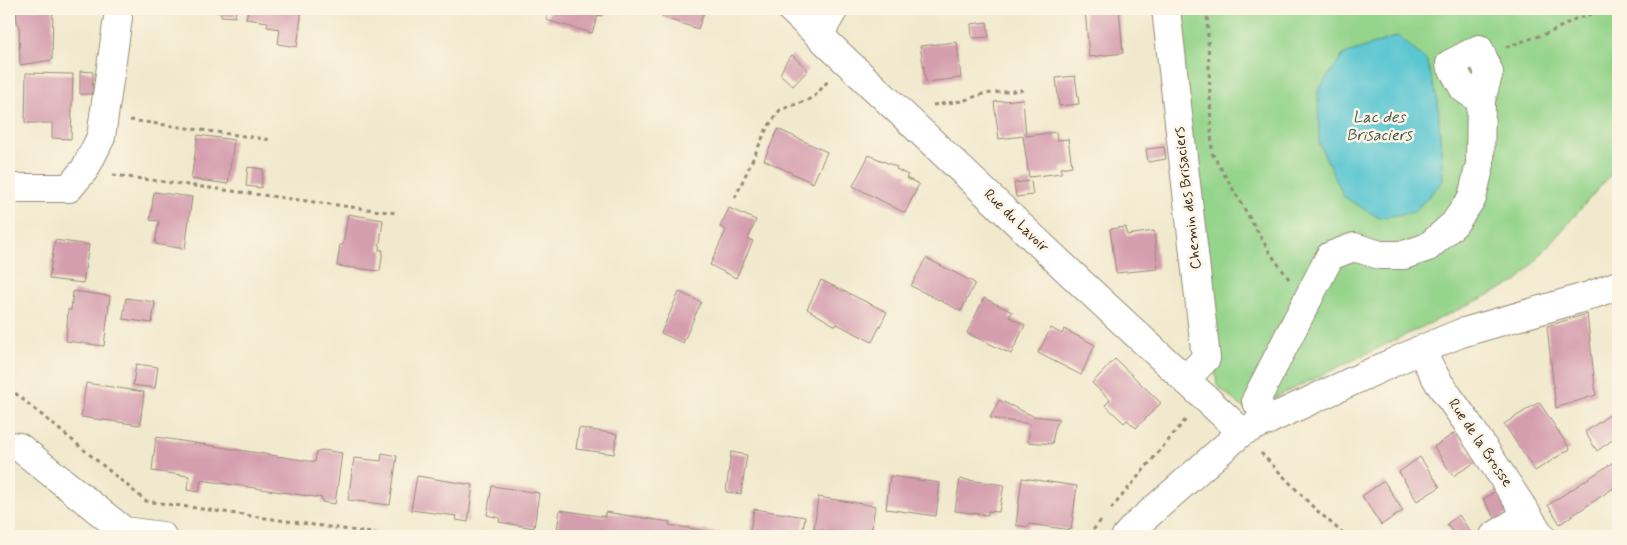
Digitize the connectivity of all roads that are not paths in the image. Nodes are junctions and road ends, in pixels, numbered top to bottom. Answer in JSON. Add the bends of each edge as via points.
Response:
{"nodes":[{"id":1,"x":791,"y":9,"type":"edge"},
{"id":2,"x":834,"y":9,"type":"edge"},
{"id":3,"x":1166,"y":9,"type":"edge"},
{"id":4,"x":118,"y":18,"type":"dead end"},
{"id":5,"x":819,"y":35,"type":"junction"},
{"id":6,"x":1481,"y":100,"type":"dead end"},
{"id":7,"x":9,"y":188,"type":"edge"},
{"id":8,"x":1618,"y":285,"type":"edge"},
{"id":9,"x":1420,"y":350,"type":"junction"},
{"id":10,"x":1194,"y":389,"type":"junction"},
{"id":11,"x":1267,"y":420,"type":"junction"},
{"id":12,"x":1242,"y":432,"type":"junction"},
{"id":13,"x":9,"y":446,"type":"edge"},
{"id":14,"x":1534,"y":525,"type":"edge"},
{"id":15,"x":1134,"y":533,"type":"edge"},
{"id":16,"x":162,"y":536,"type":"edge"},
{"id":17,"x":1494,"y":536,"type":"edge"}],
"edges":[{"from":1,"to":5,"type":"street","name":"Rue du Lavoir"},
{"from":2,"to":5,"type":"street"},
{"from":3,"to":10,"type":"street","name":"Chemin des Brisaciers","via":[[1206,358]]},
{"from":4,"to":7,"type":"street","via":[[101,137],[85,170],[70,188]]},
{"from":5,"to":10,"type":"street","name":"Rue du Lavoir"},
{"from":6,"to":11,"type":"street","via":[[1480,164],[1472,198],[1454,224],[1428,246],[1404,255],[1380,255],[1354,246],[1330,256],[1256,400]]},
{"from":8,"to":9,"type":"street","via":[[1461,333]]},
{"from":9,"to":11,"type":"street"},
{"from":9,"to":14,"type":"street","name":"Rue de la Brosse"},
{"from":10,"to":12,"type":"street","name":"Rue du Lavoir"},
{"from":11,"to":12,"type":"street"},
{"from":12,"to":15,"type":"street"},
{"from":13,"to":16,"type":"street","via":[[19,447],[124,531]]},
{"from":14,"to":17,"type":"street"}]}
